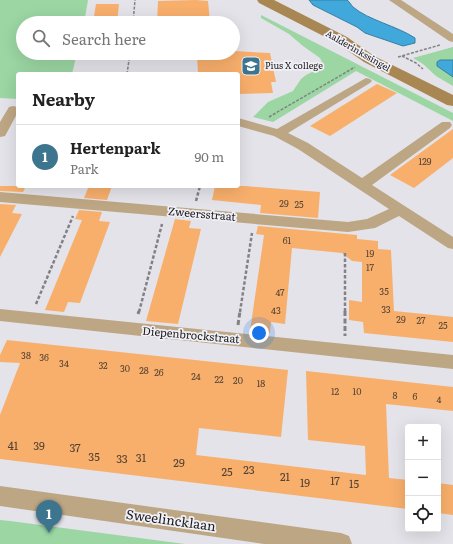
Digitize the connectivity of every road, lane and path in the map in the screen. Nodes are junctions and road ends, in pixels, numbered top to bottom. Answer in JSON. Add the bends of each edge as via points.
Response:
{"nodes":[{"id":1,"x":135,"y":0,"type":"edge"},
{"id":2,"x":264,"y":0,"type":"edge"},
{"id":3,"x":278,"y":0,"type":"edge"},
{"id":4,"x":394,"y":0,"type":"edge"},
{"id":5,"x":134,"y":16,"type":"edge"},
{"id":6,"x":449,"y":41,"type":"edge"},
{"id":7,"x":395,"y":58,"type":"junction"},
{"id":8,"x":369,"y":59,"type":"junction"},
{"id":9,"x":129,"y":60,"type":"edge"},
{"id":10,"x":127,"y":72,"type":"edge"},
{"id":11,"x":366,"y":81,"type":"dead end"},
{"id":12,"x":453,"y":93,"type":"edge"},
{"id":13,"x":453,"y":101,"type":"edge"},
{"id":14,"x":0,"y":110,"type":"edge"},
{"id":15,"x":16,"y":110,"type":"edge"},
{"id":16,"x":240,"y":122,"type":"edge"},
{"id":17,"x":446,"y":124,"type":"dead end"},
{"id":18,"x":254,"y":126,"type":"junction"},
{"id":19,"x":0,"y":133,"type":"edge"},
{"id":20,"x":279,"y":133,"type":"junction"},
{"id":21,"x":364,"y":184,"type":"junction"},
{"id":22,"x":0,"y":197,"type":"edge"},
{"id":23,"x":78,"y":205,"type":"junction"},
{"id":24,"x":401,"y":209,"type":"junction"},
{"id":25,"x":166,"y":211,"type":"junction"},
{"id":26,"x":255,"y":219,"type":"junction"},
{"id":27,"x":453,"y":244,"type":"edge"},
{"id":28,"x":345,"y":253,"type":"dead end"},
{"id":29,"x":0,"y":315,"type":"edge"},
{"id":30,"x":29,"y":318,"type":"junction"},
{"id":31,"x":133,"y":330,"type":"junction"},
{"id":32,"x":236,"y":339,"type":"junction"},
{"id":33,"x":345,"y":350,"type":"junction"},
{"id":34,"x":453,"y":362,"type":"edge"},
{"id":35,"x":0,"y":496,"type":"edge"},
{"id":36,"x":342,"y":544,"type":"edge"}],
"edges":[{"from":1,"to":5,"type":"path"},
{"from":2,"to":8,"type":"main road","name":"Aalderinkssingel","via":[[342,40]]},
{"from":3,"to":7,"type":"main road","name":"Aalderinkssingel","via":[[307,17]]},
{"from":4,"to":6,"type":"street"},
{"from":6,"to":7,"type":"path"},
{"from":7,"to":12,"type":"main road","name":"Aalderinkssingel","via":[[434,84]]},
{"from":8,"to":13,"type":"main road","name":"Aalderinkssingel"},
{"from":8,"to":18,"type":"path"},
{"from":9,"to":10,"type":"path"},
{"from":11,"to":20,"type":"street"},
{"from":14,"to":15,"type":"street"},
{"from":15,"to":19,"type":"street"},
{"from":16,"to":18,"type":"street"},
{"from":17,"to":21,"type":"street"},
{"from":18,"to":20,"type":"street"},
{"from":20,"to":21,"type":"street"},
{"from":21,"to":24,"type":"street"},
{"from":22,"to":23,"type":"street","name":"Zweersstraat"},
{"from":23,"to":25,"type":"street","name":"Zweersstraat"},
{"from":23,"to":30,"type":"path"},
{"from":24,"to":26,"type":"street","name":"Zweersstraat","via":[[370,224],[348,227]]},
{"from":24,"to":27,"type":"street"},
{"from":25,"to":26,"type":"street","name":"Zweersstraat"},
{"from":25,"to":31,"type":"path"},
{"from":26,"to":32,"type":"path"},
{"from":28,"to":33,"type":"path"},
{"from":29,"to":30,"type":"street","name":"Diepenbrockstraat"},
{"from":30,"to":31,"type":"street","name":"Diepenbrockstraat"},
{"from":31,"to":32,"type":"street","name":"Diepenbrockstraat"},
{"from":32,"to":33,"type":"street","name":"Diepenbrockstraat"},
{"from":33,"to":34,"type":"street","name":"Diepenbrockstraat"},
{"from":35,"to":36,"type":"street","name":"Sweelincklaan"}]}
